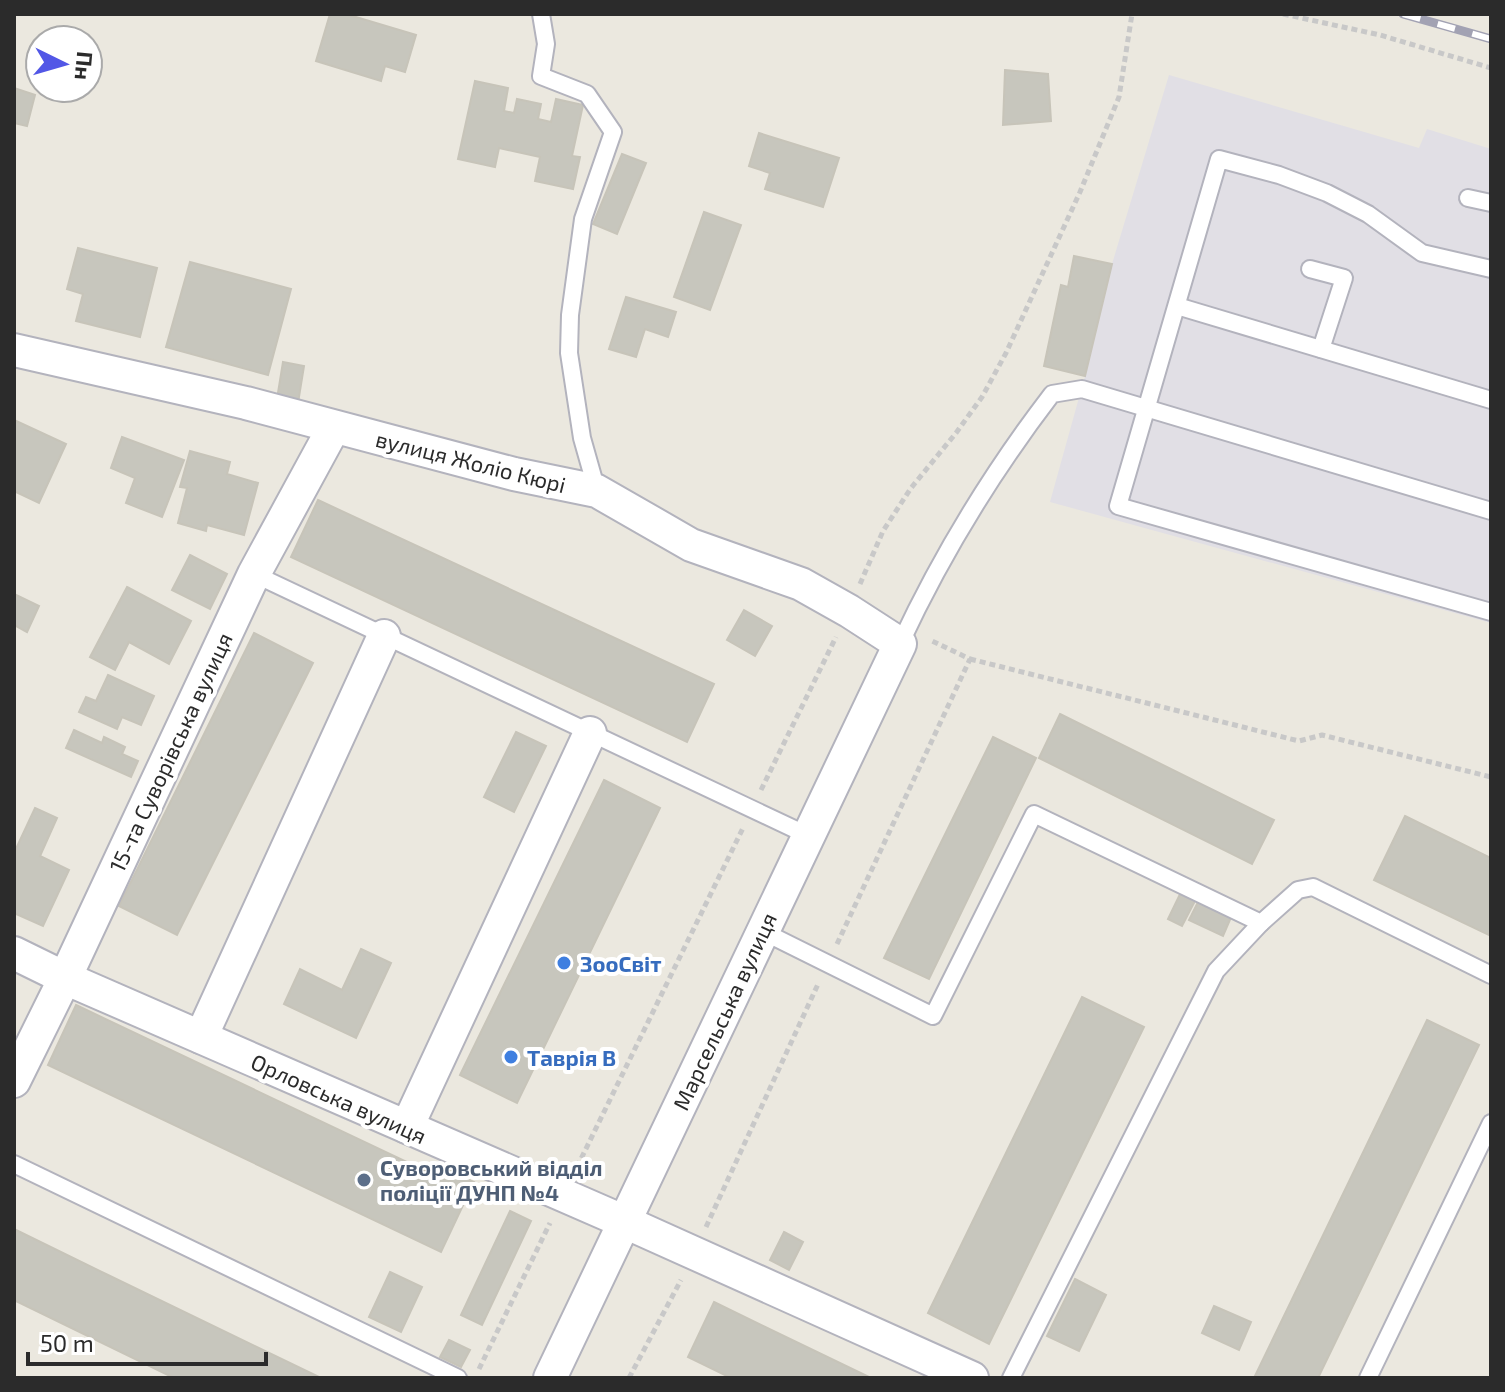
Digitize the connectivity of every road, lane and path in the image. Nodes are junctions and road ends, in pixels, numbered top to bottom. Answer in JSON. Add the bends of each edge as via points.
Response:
{"nodes":[{"id":1,"x":541,"y":14,"type":"edge"},
{"id":2,"x":1132,"y":14,"type":"edge"},
{"id":3,"x":1283,"y":14,"type":"edge"},
{"id":4,"x":1491,"y":68,"type":"edge"},
{"id":5,"x":1468,"y":198,"type":"dead end"},
{"id":6,"x":1491,"y":203,"type":"edge"},
{"id":7,"x":1310,"y":269,"type":"dead end"},
{"id":8,"x":1491,"y":269,"type":"edge"},
{"id":9,"x":1177,"y":306,"type":"junction"},
{"id":10,"x":1321,"y":349,"type":"junction"},
{"id":11,"x":14,"y":350,"type":"edge"},
{"id":12,"x":1491,"y":400,"type":"edge"},
{"id":13,"x":1146,"y":407,"type":"junction"},
{"id":14,"x":334,"y":427,"type":"junction"},
{"id":15,"x":597,"y":491,"type":"junction"},
{"id":16,"x":1491,"y":511,"type":"edge"},
{"id":17,"x":254,"y":574,"type":"junction"},
{"id":18,"x":849,"y":611,"type":"junction"},
{"id":19,"x":1491,"y":612,"type":"edge"},
{"id":20,"x":384,"y":636,"type":"junction"},
{"id":21,"x":900,"y":644,"type":"junction"},
{"id":22,"x":970,"y":659,"type":"dead end"},
{"id":23,"x":590,"y":733,"type":"junction"},
{"id":24,"x":1491,"y":777,"type":"edge"},
{"id":25,"x":752,"y":809,"type":"junction"},
{"id":26,"x":807,"y":835,"type":"junction"},
{"id":27,"x":1261,"y":923,"type":"junction"},
{"id":28,"x":762,"y":931,"type":"junction"},
{"id":29,"x":14,"y":953,"type":"edge"},
{"id":30,"x":1491,"y":975,"type":"edge"},
{"id":31,"x":65,"y":978,"type":"junction"},
{"id":32,"x":201,"y":1037,"type":"junction"},
{"id":33,"x":14,"y":1081,"type":"edge"},
{"id":34,"x":1491,"y":1123,"type":"edge"},
{"id":35,"x":407,"y":1127,"type":"junction"},
{"id":36,"x":14,"y":1164,"type":"edge"},
{"id":37,"x":563,"y":1196,"type":"junction"},
{"id":38,"x":625,"y":1222,"type":"junction"},
{"id":39,"x":458,"y":1378,"type":"edge"},
{"id":40,"x":474,"y":1378,"type":"edge"},
{"id":41,"x":550,"y":1378,"type":"edge"},
{"id":42,"x":972,"y":1378,"type":"edge"},
{"id":43,"x":1011,"y":1378,"type":"edge"},
{"id":44,"x":1368,"y":1378,"type":"edge"}],
"edges":[{"from":1,"to":15,"type":"lane","via":[[546,44],[541,76],[587,94],[613,132],[583,219],[570,315],[569,353]]},
{"from":2,"to":18,"type":"path","via":[[1119,97],[1006,353],[982,397],[883,531]]},
{"from":3,"to":4,"type":"path","via":[[1380,35]]},
{"from":5,"to":6,"type":"lane"},
{"from":7,"to":10,"type":"lane","via":[[1344,278]]},
{"from":8,"to":9,"type":"lane","via":[[1422,253],[1368,214],[1327,193],[1219,159]]},
{"from":9,"to":10,"type":"lane"},
{"from":9,"to":13,"type":"lane"},
{"from":10,"to":12,"type":"lane"},
{"from":11,"to":14,"type":"street","name":"вулиця Жоліо Кюрі"},
{"from":13,"to":16,"type":"lane"},
{"from":13,"to":19,"type":"lane","via":[[1118,506]]},
{"from":13,"to":21,"type":"lane","via":[[1082,389],[1052,394],[964,523]]},
{"from":14,"to":15,"type":"street","name":"вулиця Жоліо Кюрі"},
{"from":14,"to":17,"type":"street","name":"15-та Суворівська вулиця"},
{"from":15,"to":18,"type":"street","name":"вулиця Жоліо Кюрі","via":[[691,545],[801,584]]},
{"from":17,"to":20,"type":"lane"},
{"from":17,"to":31,"type":"street","name":"15-та Суворівська вулиця"},
{"from":18,"to":21,"type":"street","name":"вулиця Жоліо Кюрі"},
{"from":18,"to":25,"type":"path"},
{"from":20,"to":23,"type":"lane"},
{"from":20,"to":32,"type":"street"},
{"from":21,"to":26,"type":"street","name":"Марсельська вулиця"},
{"from":22,"to":24,"type":"path","via":[[1299,741],[1322,735]]},
{"from":23,"to":25,"type":"lane"},
{"from":23,"to":35,"type":"street"},
{"from":25,"to":26,"type":"lane"},
{"from":25,"to":37,"type":"path"},
{"from":26,"to":28,"type":"street","name":"Марсельська вулиця"},
{"from":27,"to":28,"type":"lane","via":[[1034,814],[933,1016]]},
{"from":27,"to":30,"type":"lane","via":[[1298,890],[1313,887]]},
{"from":27,"to":43,"type":"lane","via":[[1216,971]]},
{"from":28,"to":38,"type":"street","name":"Марсельська вулиця"},
{"from":29,"to":31,"type":"street","name":"Орловська вулиця"},
{"from":31,"to":32,"type":"street","name":"Орловська вулиця"},
{"from":31,"to":33,"type":"street","name":"15-та Суворівська вулиця"},
{"from":32,"to":35,"type":"street","name":"Орловська вулиця"},
{"from":34,"to":44,"type":"lane"},
{"from":35,"to":37,"type":"street","name":"Орловська вулиця"},
{"from":36,"to":39,"type":"lane"},
{"from":37,"to":38,"type":"street","name":"Орловська вулиця"},
{"from":37,"to":40,"type":"path"},
{"from":38,"to":41,"type":"street","name":"Марсельська вулиця"},
{"from":38,"to":42,"type":"street","name":"Орловська вулиця"}]}
